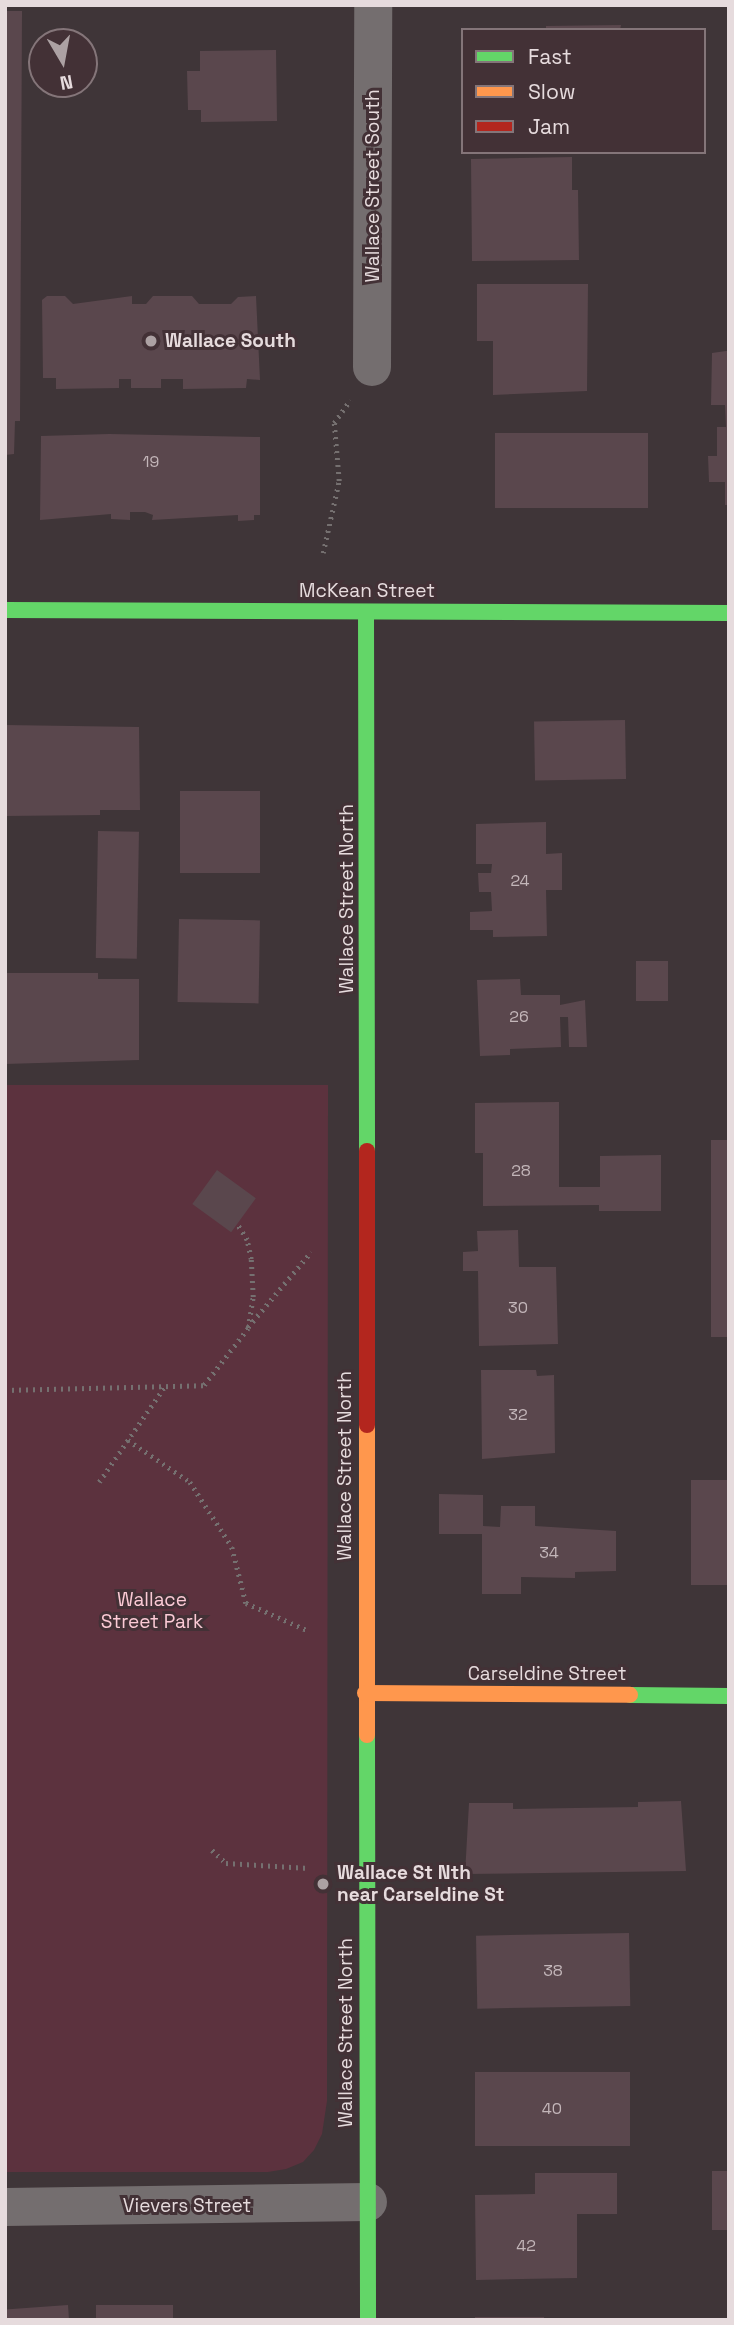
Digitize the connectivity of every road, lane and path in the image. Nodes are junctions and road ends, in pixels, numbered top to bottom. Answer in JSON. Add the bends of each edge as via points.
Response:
{"nodes":[{"id":1,"x":373,"y":5,"type":"edge"},
{"id":2,"x":372,"y":367,"type":"joint"},
{"id":3,"x":323,"y":553,"type":"dead end"},
{"id":4,"x":5,"y":610,"type":"edge"},
{"id":5,"x":366,"y":612,"type":"junction"},
{"id":6,"x":729,"y":613,"type":"edge"},
{"id":7,"x":237,"y":1224,"type":"dead end"},
{"id":8,"x":311,"y":1252,"type":"dead end"},
{"id":9,"x":248,"y":1328,"type":"junction"},
{"id":10,"x":166,"y":1386,"type":"junction"},
{"id":11,"x":5,"y":1390,"type":"edge"},
{"id":12,"x":128,"y":1440,"type":"junction"},
{"id":13,"x":99,"y":1482,"type":"dead end"},
{"id":14,"x":309,"y":1631,"type":"dead end"},
{"id":15,"x":365,"y":1693,"type":"junction"},
{"id":16,"x":729,"y":1696,"type":"edge"},
{"id":17,"x":212,"y":1850,"type":"dead end"},
{"id":18,"x":309,"y":1868,"type":"dead end"},
{"id":19,"x":368,"y":2202,"type":"junction"},
{"id":20,"x":5,"y":2207,"type":"edge"},
{"id":21,"x":368,"y":2320,"type":"edge"}],
"edges":[{"from":1,"to":2,"type":"street","name":"Wallace Street South"},
{"from":2,"to":3,"type":"path","via":[[334,423],[339,481]]},
{"from":4,"to":5,"type":"street","name":"McKean Street"},
{"from":5,"to":6,"type":"street","name":"McKean Street"},
{"from":5,"to":15,"type":"street","name":"Wallace Street North"},
{"from":7,"to":9,"type":"path","via":[[251,1259],[253,1297]]},
{"from":8,"to":9,"type":"path"},
{"from":9,"to":10,"type":"path","via":[[204,1385]]},
{"from":10,"to":11,"type":"path"},
{"from":10,"to":12,"type":"path"},
{"from":12,"to":13,"type":"path"},
{"from":12,"to":14,"type":"path","via":[[190,1482],[232,1547],[246,1603]]},
{"from":15,"to":16,"type":"street","name":"Carseldine Street"},
{"from":15,"to":19,"type":"street","name":"Wallace Street North"},
{"from":17,"to":18,"type":"path","via":[[226,1863]]},
{"from":19,"to":20,"type":"street","name":"Vievers Street"},
{"from":19,"to":21,"type":"street","name":"Wallace Street North"}]}
